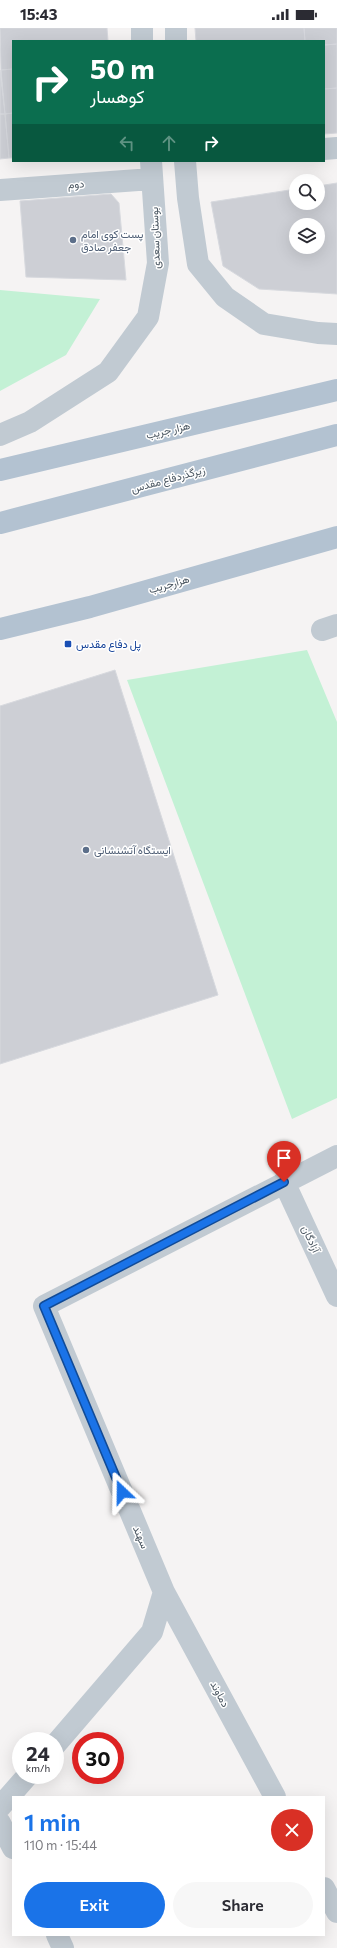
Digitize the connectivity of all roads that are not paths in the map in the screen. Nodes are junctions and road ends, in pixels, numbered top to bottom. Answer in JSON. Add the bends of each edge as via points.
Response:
{"nodes":[{"id":1,"x":142,"y":28,"type":"edge"},
{"id":2,"x":176,"y":28,"type":"edge"},
{"id":3,"x":142,"y":40,"type":"edge"},
{"id":4,"x":176,"y":40,"type":"edge"},
{"id":5,"x":337,"y":148,"type":"edge"},
{"id":6,"x":325,"y":149,"type":"edge"},
{"id":7,"x":185,"y":162,"type":"edge"},
{"id":8,"x":152,"y":170,"type":"edge"},
{"id":9,"x":0,"y":190,"type":"edge"},
{"id":10,"x":337,"y":334,"type":"edge"},
{"id":11,"x":337,"y":390,"type":"edge"},
{"id":12,"x":0,"y":435,"type":"edge"},
{"id":13,"x":337,"y":435,"type":"edge"},
{"id":14,"x":0,"y":470,"type":"edge"},
{"id":15,"x":0,"y":523,"type":"edge"},
{"id":16,"x":337,"y":537,"type":"edge"},
{"id":17,"x":0,"y":629,"type":"edge"},
{"id":18,"x":337,"y":1156,"type":"edge"},
{"id":19,"x":284,"y":1182,"type":"junction"},
{"id":20,"x":337,"y":1296,"type":"edge"},
{"id":21,"x":164,"y":1592,"type":"junction"},
{"id":22,"x":64,"y":1735,"type":"edge"},
{"id":23,"x":20,"y":1784,"type":"edge"},
{"id":24,"x":274,"y":1796,"type":"edge"},
{"id":25,"x":0,"y":1807,"type":"edge"},
{"id":26,"x":0,"y":1823,"type":"edge"},
{"id":27,"x":12,"y":1846,"type":"edge"},
{"id":28,"x":325,"y":1890,"type":"edge"},
{"id":29,"x":337,"y":1912,"type":"edge"},
{"id":30,"x":58,"y":1936,"type":"edge"},
{"id":31,"x":64,"y":1948,"type":"edge"}],
"edges":[{"from":1,"to":3,"type":"street"},
{"from":2,"to":4,"type":"street"},
{"from":5,"to":6,"type":"street"},
{"from":7,"to":10,"type":"street","via":[[198,264],[225,297],[264,324]]},
{"from":8,"to":9,"type":"street","name":"دوم"},
{"from":8,"to":12,"type":"street","name":"بوستان سعدی","via":[[158,263],[148,318],[108,372],[30,422]]},
{"from":11,"to":14,"type":"main road","name":"هزار جریب"},
{"from":13,"to":15,"type":"main road","name":"زیرگذردفاع مقدس"},
{"from":16,"to":17,"type":"main road","name":"هزارجریب","via":[[90,607]]},
{"from":18,"to":19,"type":"street"},
{"from":19,"to":20,"type":"street","name":"آزادگان"},
{"from":19,"to":21,"type":"street","name":"سهند","via":[[44,1306]]},
{"from":21,"to":22,"type":"street","via":[[152,1632]]},
{"from":21,"to":24,"type":"street","name":"دماوند"},
{"from":23,"to":25,"type":"street"},
{"from":26,"to":27,"type":"street"},
{"from":28,"to":29,"type":"street"},
{"from":30,"to":31,"type":"street"}]}
